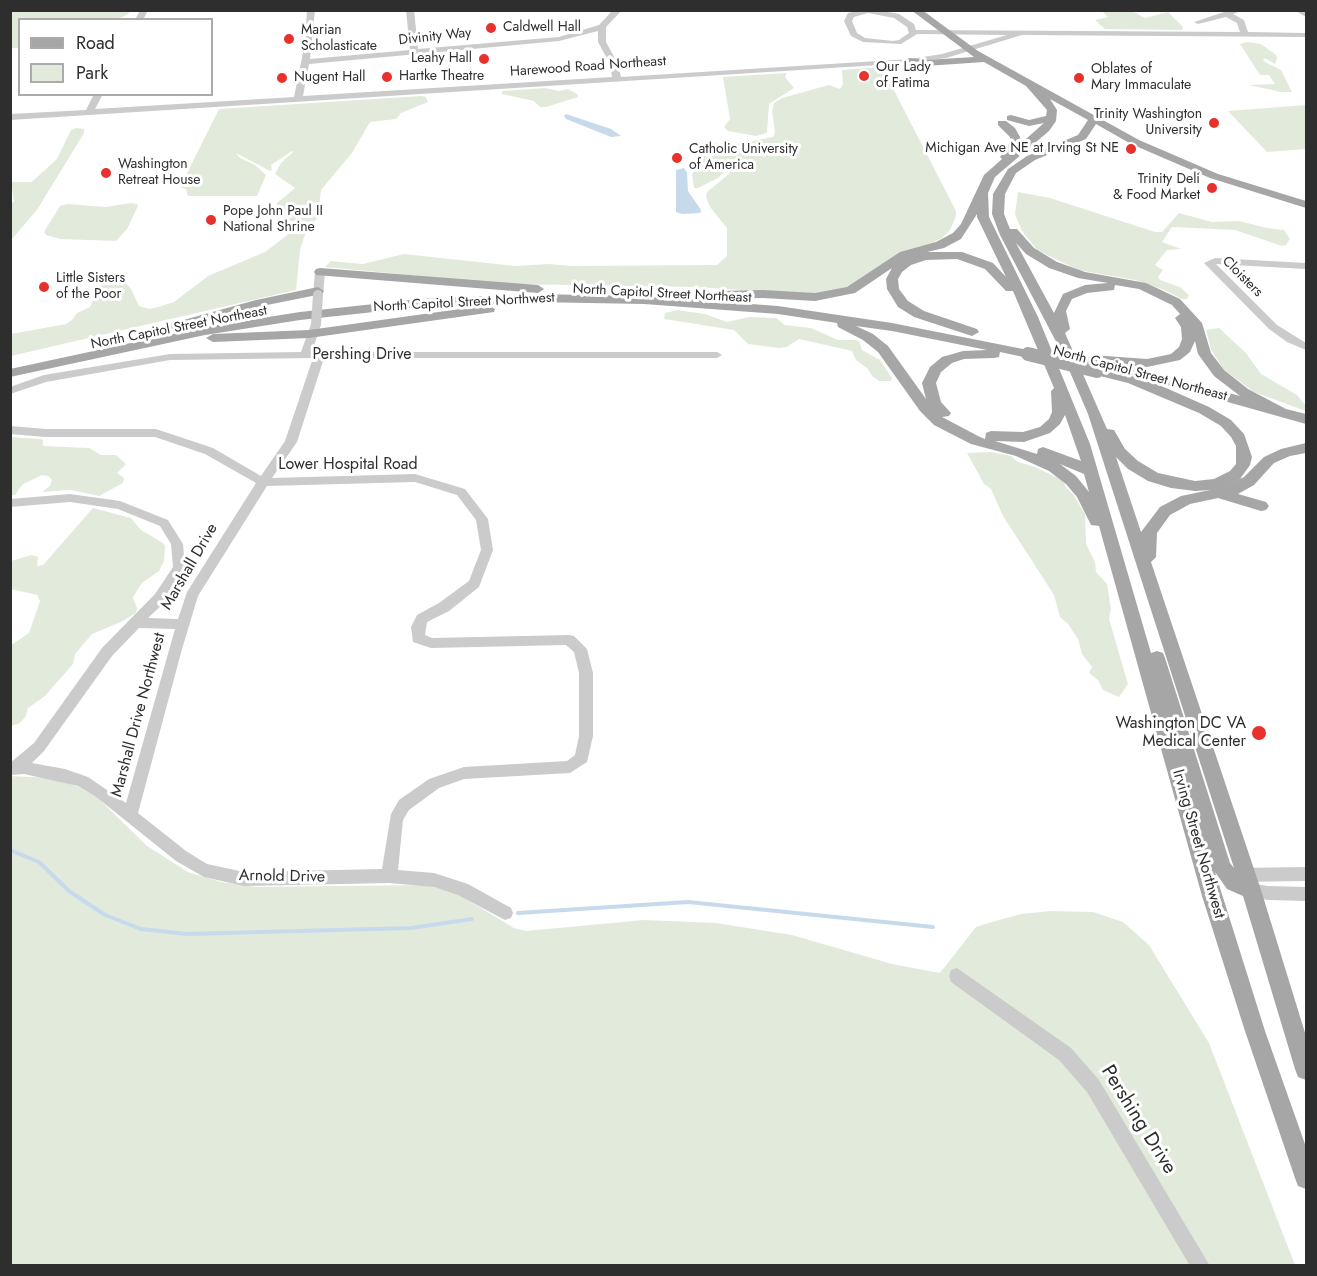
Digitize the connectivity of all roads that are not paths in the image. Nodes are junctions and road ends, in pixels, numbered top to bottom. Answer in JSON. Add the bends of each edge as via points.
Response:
{"nodes":[{"id":1,"x":312,"y":10,"type":"edge"},
{"id":2,"x":410,"y":10,"type":"edge"},
{"id":3,"x":618,"y":10,"type":"edge"},
{"id":4,"x":915,"y":10,"type":"edge"},
{"id":5,"x":1196,"y":10,"type":"edge"},
{"id":6,"x":1240,"y":10,"type":"edge"},
{"id":7,"x":1298,"y":10,"type":"edge"},
{"id":8,"x":842,"y":11,"type":"edge"},
{"id":9,"x":868,"y":11,"type":"edge"},
{"id":10,"x":1227,"y":14,"type":"junction"},
{"id":11,"x":851,"y":15,"type":"junction"},
{"id":12,"x":1306,"y":15,"type":"edge"},
{"id":13,"x":1209,"y":19,"type":"junction"},
{"id":14,"x":1198,"y":22,"type":"dead end"},
{"id":15,"x":602,"y":27,"type":"junction"},
{"id":16,"x":914,"y":32,"type":"junction"},
{"id":17,"x":946,"y":33,"type":"junction"},
{"id":18,"x":1019,"y":34,"type":"junction"},
{"id":19,"x":1245,"y":35,"type":"junction"},
{"id":20,"x":1306,"y":35,"type":"edge"},
{"id":21,"x":970,"y":49,"type":"junction"},
{"id":22,"x":414,"y":53,"type":"junction"},
{"id":23,"x":986,"y":59,"type":"junction"},
{"id":24,"x":910,"y":61,"type":"junction"},
{"id":25,"x":305,"y":62,"type":"junction"},
{"id":26,"x":617,"y":79,"type":"junction"},
{"id":27,"x":1030,"y":84,"type":"junction"},
{"id":28,"x":98,"y":96,"type":"edge"},
{"id":29,"x":298,"y":99,"type":"junction"},
{"id":30,"x":89,"y":112,"type":"junction"},
{"id":31,"x":10,"y":117,"type":"edge"},
{"id":32,"x":1052,"y":118,"type":"junction"},
{"id":33,"x":1094,"y":119,"type":"junction"},
{"id":34,"x":1080,"y":138,"type":"junction"},
{"id":35,"x":1135,"y":142,"type":"junction"},
{"id":36,"x":1044,"y":152,"type":"junction"},
{"id":37,"x":1002,"y":163,"type":"junction"},
{"id":38,"x":983,"y":188,"type":"junction"},
{"id":39,"x":1306,"y":205,"type":"edge"},
{"id":40,"x":1306,"y":266,"type":"edge"},
{"id":41,"x":320,"y":272,"type":"joint"},
{"id":42,"x":539,"y":289,"type":"junction"},
{"id":43,"x":318,"y":293,"type":"junction"},
{"id":44,"x":717,"y":295,"type":"junction"},
{"id":45,"x":621,"y":299,"type":"junction"},
{"id":46,"x":819,"y":316,"type":"junction"},
{"id":47,"x":1032,"y":317,"type":"junction"},
{"id":48,"x":169,"y":328,"type":"junction"},
{"id":49,"x":315,"y":328,"type":"junction"},
{"id":50,"x":972,"y":332,"type":"junction"},
{"id":51,"x":149,"y":342,"type":"junction"},
{"id":52,"x":1306,"y":347,"type":"edge"},
{"id":53,"x":1027,"y":352,"type":"junction"},
{"id":54,"x":305,"y":355,"type":"junction"},
{"id":55,"x":320,"y":355,"type":"junction"},
{"id":56,"x":717,"y":355,"type":"dead end"},
{"id":57,"x":1071,"y":357,"type":"junction"},
{"id":58,"x":10,"y":363,"type":"edge"},
{"id":59,"x":1054,"y":365,"type":"junction"},
{"id":60,"x":1095,"y":365,"type":"junction"},
{"id":61,"x":10,"y":373,"type":"edge"},
{"id":62,"x":1132,"y":380,"type":"junction"},
{"id":63,"x":1082,"y":381,"type":"junction"},
{"id":64,"x":10,"y":391,"type":"edge"},
{"id":65,"x":1281,"y":412,"type":"junction"},
{"id":66,"x":1306,"y":419,"type":"edge"},
{"id":67,"x":10,"y":430,"type":"edge"},
{"id":68,"x":1306,"y":430,"type":"edge"},
{"id":69,"x":969,"y":438,"type":"junction"},
{"id":70,"x":1306,"y":448,"type":"edge"},
{"id":71,"x":1093,"y":476,"type":"junction"},
{"id":72,"x":1249,"y":481,"type":"junction"},
{"id":73,"x":263,"y":482,"type":"junction"},
{"id":74,"x":1221,"y":494,"type":"junction"},
{"id":75,"x":10,"y":503,"type":"edge"},
{"id":76,"x":1149,"y":579,"type":"junction"},
{"id":77,"x":1132,"y":616,"type":"junction"},
{"id":78,"x":135,"y":623,"type":"junction"},
{"id":79,"x":182,"y":624,"type":"junction"},
{"id":80,"x":13,"y":769,"type":"edge"},
{"id":81,"x":130,"y":816,"type":"junction"},
{"id":82,"x":1306,"y":874,"type":"edge"},
{"id":83,"x":1216,"y":875,"type":"junction"},
{"id":84,"x":389,"y":876,"type":"junction"},
{"id":85,"x":1248,"y":883,"type":"junction"},
{"id":86,"x":1306,"y":894,"type":"edge"},
{"id":87,"x":505,"y":913,"type":"dead end"},
{"id":88,"x":957,"y":976,"type":"dead end"},
{"id":89,"x":1306,"y":1068,"type":"edge"},
{"id":90,"x":1306,"y":1178,"type":"edge"},
{"id":91,"x":1201,"y":1266,"type":"edge"}],
"edges":[{"from":1,"to":25,"type":"street"},
{"from":2,"to":22,"type":"street"},
{"from":3,"to":15,"type":"street"},
{"from":4,"to":17,"type":"main road"},
{"from":5,"to":13,"type":"street"},
{"from":6,"to":10,"type":"street"},
{"from":7,"to":12,"type":"street"},
{"from":8,"to":11,"type":"street"},
{"from":9,"to":11,"type":"street"},
{"from":9,"to":16,"type":"street","via":[[896,16]]},
{"from":10,"to":13,"type":"street"},
{"from":10,"to":19,"type":"street","via":[[1241,22]]},
{"from":11,"to":16,"type":"street","via":[[848,24],[854,34],[867,42],[901,42]]},
{"from":13,"to":14,"type":"street"},
{"from":15,"to":22,"type":"street","name":"Divinity Way","via":[[559,39]]},
{"from":15,"to":26,"type":"street","via":[[602,42]]},
{"from":16,"to":17,"type":"street"},
{"from":17,"to":18,"type":"street"},
{"from":17,"to":21,"type":"main road"},
{"from":18,"to":19,"type":"street"},
{"from":18,"to":21,"type":"street","name":"Harewood Road Northeast"},
{"from":19,"to":20,"type":"street"},
{"from":21,"to":23,"type":"main road"},
{"from":21,"to":24,"type":"street","name":"Harewood Road Northeast"},
{"from":22,"to":25,"type":"street","name":"Divinity Way"},
{"from":23,"to":24,"type":"main road"},
{"from":23,"to":27,"type":"main road"},
{"from":24,"to":26,"type":"street","name":"Harewood Road Northeast"},
{"from":25,"to":29,"type":"street"},
{"from":26,"to":29,"type":"street","name":"Harewood Road Northeast"},
{"from":27,"to":32,"type":"main road","via":[[1049,103]]},
{"from":27,"to":33,"type":"main road"},
{"from":28,"to":30,"type":"street"},
{"from":29,"to":30,"type":"street","name":"Harewood Road Northeast"},
{"from":30,"to":31,"type":"street","name":"Harewood Road Northeast"},
{"from":32,"to":37,"type":"main road","via":[[1045,129]]},
{"from":32,"to":37,"type":"main road","via":[[1029,123],[1006,120],[1015,140]]},
{"from":33,"to":34,"type":"main road"},
{"from":33,"to":35,"type":"main road"},
{"from":34,"to":35,"type":"main road","via":[[1098,136]]},
{"from":34,"to":36,"type":"main road"},
{"from":35,"to":39,"type":"main road","via":[[1214,176]]},
{"from":36,"to":57,"type":"main road","via":[[1008,175],[999,194],[998,214]]},
{"from":36,"to":65,"type":"main road","via":[[1018,175],[1007,196],[1008,219],[1019,240],[1035,255],[1060,268],[1136,284],[1176,302],[1196,323],[1205,354],[1219,373],[1243,392]]},
{"from":37,"to":38,"type":"main road"},
{"from":38,"to":44,"type":"main road","via":[[957,236],[900,257],[851,290],[815,297]]},
{"from":38,"to":47,"type":"main road","via":[[984,222]]},
{"from":40,"to":52,"type":"street","name":"Cloisters","via":[[1209,262],[1274,327]]},
{"from":41,"to":42,"type":"main road"},
{"from":41,"to":43,"type":"street"},
{"from":42,"to":44,"type":"main road","name":"North Capitol Street Northeast"},
{"from":42,"to":48,"type":"main road","name":"North Capitol Street Northeast","via":[[353,300]]},
{"from":43,"to":48,"type":"main road","via":[[260,303]]},
{"from":43,"to":49,"type":"street","bridge":true},
{"from":44,"to":50,"type":"main road","name":"North Capitol Street Northeast","via":[[830,307]]},
{"from":45,"to":46,"type":"main road","name":"North Capitol Street Northwest"},
{"from":45,"to":49,"type":"main road","via":[[515,306]]},
{"from":45,"to":51,"type":"main road","name":"North Capitol Street Northwest","via":[[398,305],[265,321]]},
{"from":46,"to":53,"type":"main road","name":"North Capitol Street Northwest"},
{"from":46,"to":69,"type":"main road","via":[[874,341],[934,418]]},
{"from":47,"to":50,"type":"main road","via":[[998,273],[974,259],[954,254],[930,255],[907,262],[897,270],[892,289],[903,304]]},
{"from":47,"to":59,"type":"main road","name":"Irving Street Northwest"},
{"from":48,"to":58,"type":"main road","name":"North Capitol Street Northeast"},
{"from":49,"to":51,"type":"main road"},
{"from":49,"to":54,"type":"street"},
{"from":50,"to":53,"type":"main road","name":"North Capitol Street Northeast"},
{"from":51,"to":61,"type":"main road","name":"North Capitol Street Northwest"},
{"from":53,"to":59,"type":"main road","bridge":true},
{"from":53,"to":59,"type":"main road","via":[[976,353],[943,363],[929,383],[935,404],[971,430],[1004,438],[1029,436],[1049,427],[1059,412]]},
{"from":53,"to":60,"type":"main road","name":"North Capitol Street Northeast"},
{"from":54,"to":55,"type":"street","name":"Pershing Drive"},
{"from":54,"to":64,"type":"street","name":"Pershing Drive","via":[[170,357],[56,377]]},
{"from":55,"to":56,"type":"street","name":"Pershing Drive"},
{"from":55,"to":73,"type":"street","name":"Marshall Drive","via":[[291,442]]},
{"from":57,"to":60,"type":"main road","via":[[1060,308],[1076,292],[1095,287],[1124,288],[1154,298],[1178,314],[1188,331],[1185,349],[1164,361]]},
{"from":57,"to":63,"type":"main road","name":"Irving Street Northwest"},
{"from":59,"to":60,"type":"main road","bridge":true},
{"from":59,"to":71,"type":"main road","name":"Irving Street Northwest"},
{"from":60,"to":62,"type":"main road"},
{"from":60,"to":65,"type":"main road","name":"North Capitol Street Northeast"},
{"from":62,"to":63,"type":"main road","via":[[1226,423],[1243,446],[1245,457],[1240,468],[1222,482],[1201,486],[1177,485],[1148,474],[1120,452],[1093,394]]},
{"from":62,"to":68,"type":"main road"},
{"from":63,"to":76,"type":"main road","name":"Irving Street Northwest"},
{"from":65,"to":66,"type":"main road","name":"North Capitol Street Northeast"},
{"from":67,"to":73,"type":"street","via":[[156,433],[209,452]]},
{"from":69,"to":71,"type":"main road","via":[[1033,449]]},
{"from":69,"to":77,"type":"main road","via":[[1041,460],[1075,484],[1092,510],[1115,589]]},
{"from":70,"to":72,"type":"main road","via":[[1269,460]]},
{"from":71,"to":77,"type":"main road","name":"Irving Street Northwest"},
{"from":71,"to":83,"type":"main road","via":[[1108,499]]},
{"from":72,"to":74,"type":"main road"},
{"from":72,"to":74,"type":"main road","via":[[1261,506]]},
{"from":73,"to":79,"type":"street","name":"Marshall Drive","via":[[192,595]]},
{"from":73,"to":84,"type":"street","name":"Lower Hospital Road","via":[[415,478],[461,492],[482,519],[487,550],[474,584],[422,619],[418,638],[431,643],[570,640],[580,649],[586,673],[582,758],[570,767],[464,773],[434,783],[404,805],[396,819]]},
{"from":74,"to":76,"type":"main road","via":[[1180,502],[1156,519],[1148,536]]},
{"from":75,"to":78,"type":"street","via":[[70,498],[120,505],[164,523],[177,544],[179,567],[160,598]]},
{"from":76,"to":85,"type":"main road","name":"Irving Street Northwest"},
{"from":77,"to":83,"type":"main road","name":"Irving Street Northwest"},
{"from":78,"to":79,"type":"street","name":"Marshall Drive"},
{"from":78,"to":80,"type":"street","via":[[107,652],[39,747]]},
{"from":79,"to":81,"type":"street","name":"Marshall Drive Northwest"},
{"from":80,"to":81,"type":"street","name":"Arnold Drive","via":[[66,775],[83,781]]},
{"from":81,"to":84,"type":"street","name":"Arnold Drive","via":[[204,870],[244,879]]},
{"from":82,"to":85,"type":"street"},
{"from":83,"to":85,"type":"main road","via":[[1234,884]]},
{"from":83,"to":90,"type":"main road","name":"Irving Street Northwest","via":[[1255,1031]]},
{"from":84,"to":87,"type":"street","name":"Arnold Drive","via":[[434,880],[462,889]]},
{"from":85,"to":86,"type":"street","via":[[1268,893]]},
{"from":85,"to":89,"type":"main road","name":"Irving Street Northwest"},
{"from":88,"to":91,"type":"street","name":"Pershing Drive","via":[[1065,1054],[1092,1086]]}]}
